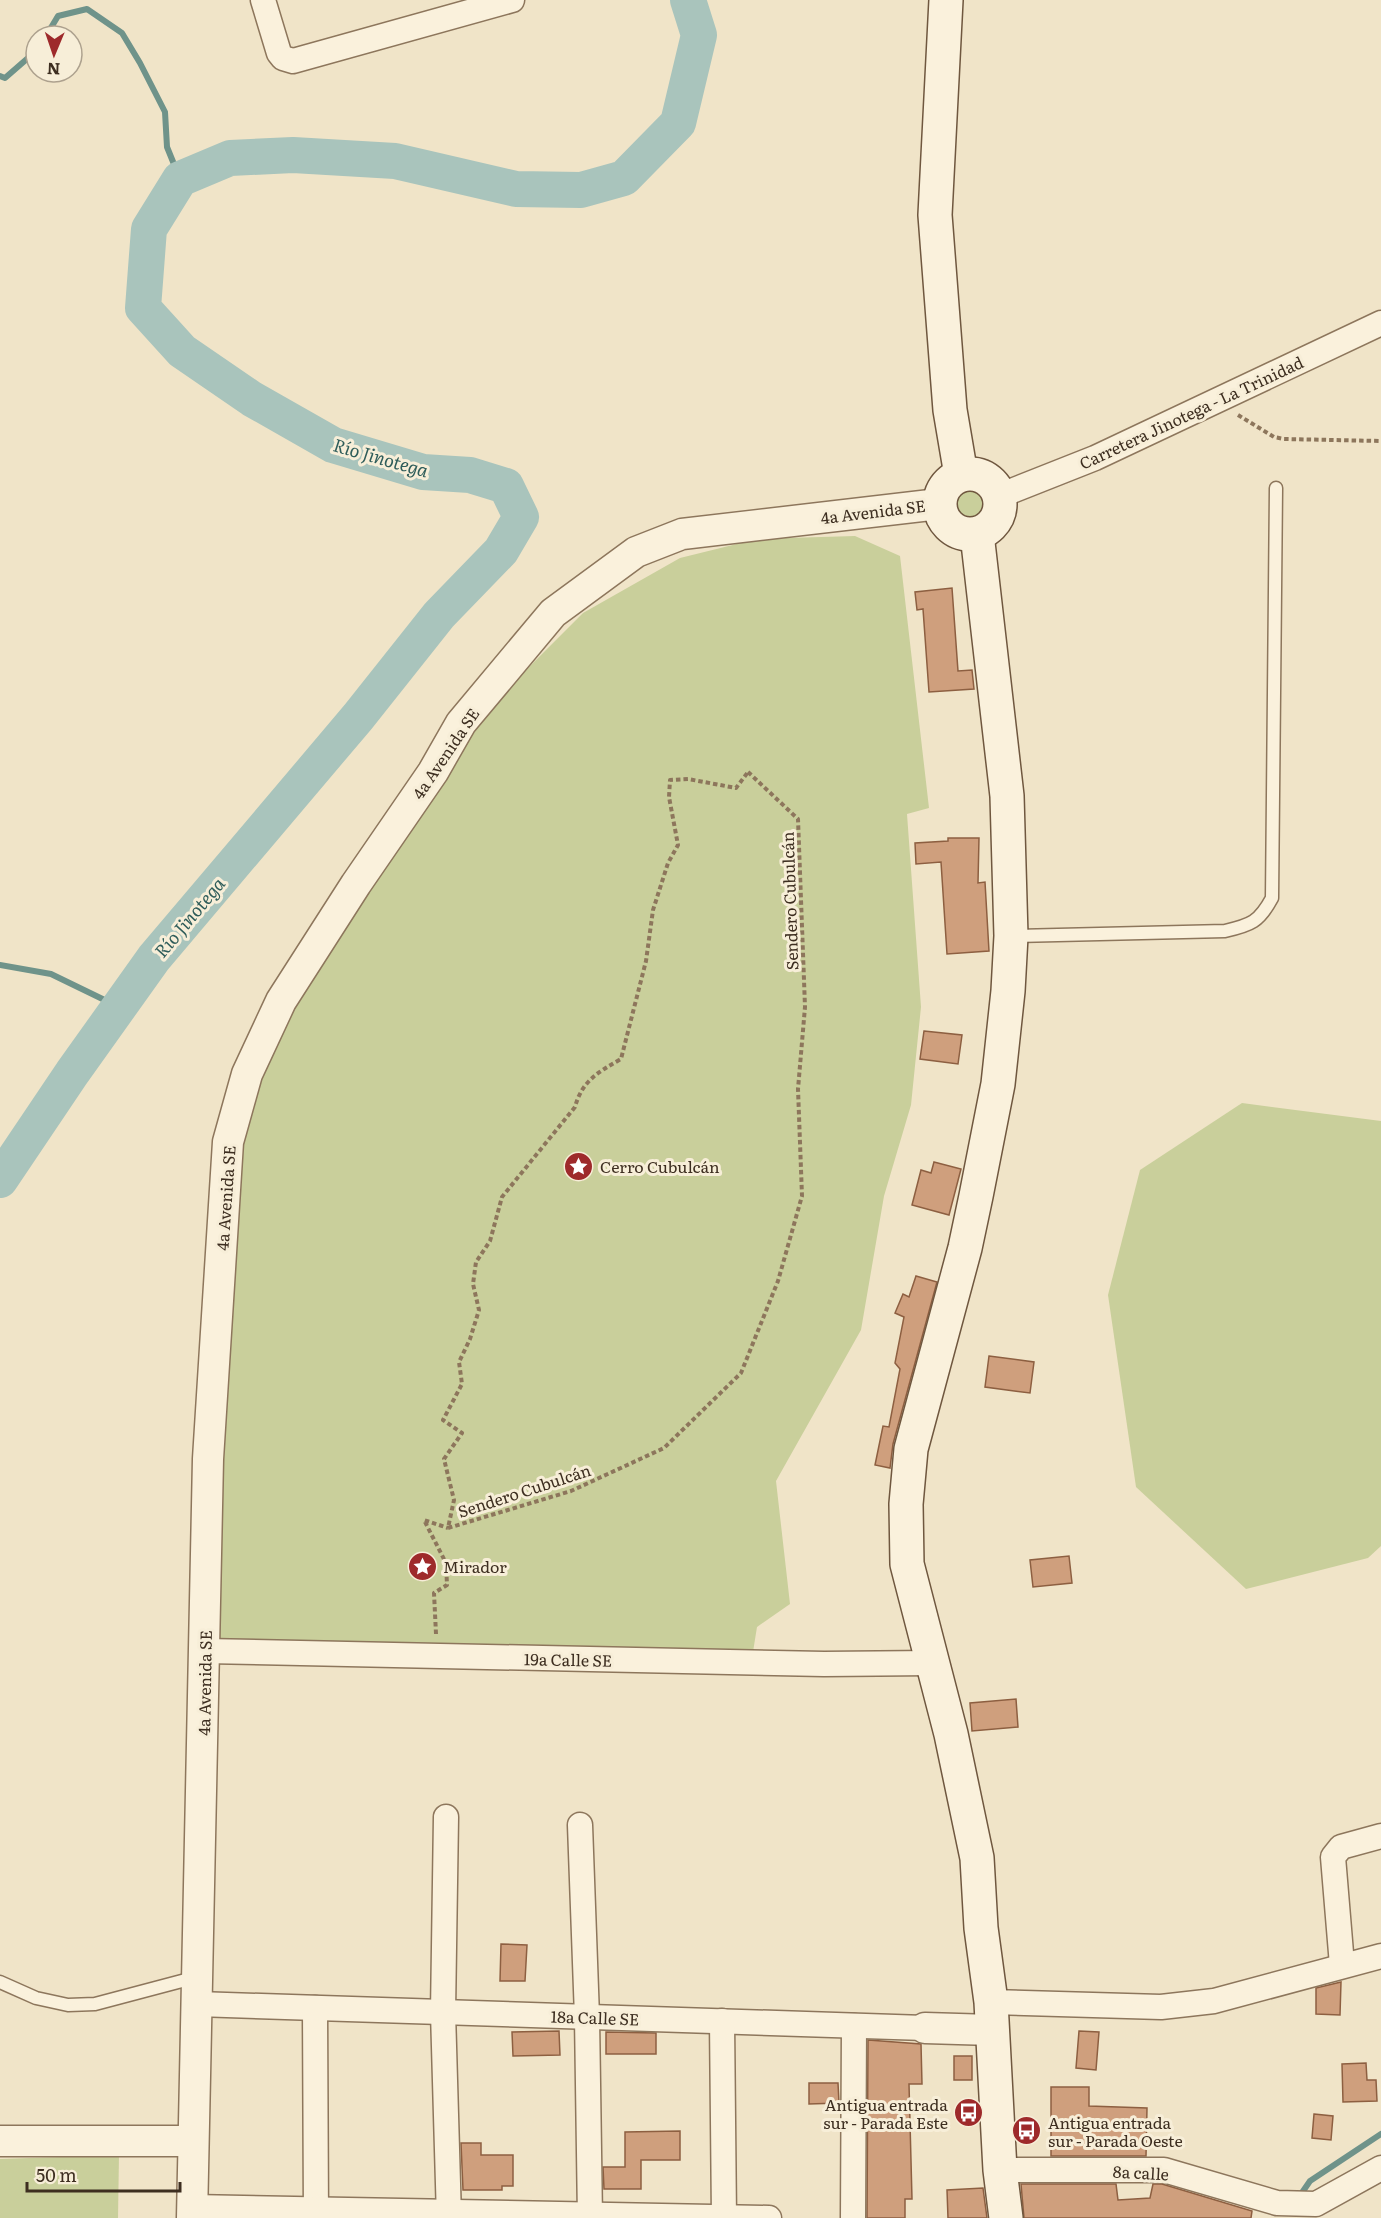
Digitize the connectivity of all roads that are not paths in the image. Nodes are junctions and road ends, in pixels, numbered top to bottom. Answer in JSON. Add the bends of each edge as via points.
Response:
{"nodes":[{"id":1,"x":263,"y":0,"type":"edge"},
{"id":2,"x":512,"y":0,"type":"edge"},
{"id":3,"x":946,"y":0,"type":"edge"},
{"id":4,"x":1381,"y":323,"type":"edge"},
{"id":5,"x":961,"y":475,"type":"junction"},
{"id":6,"x":1276,"y":488,"type":"dead end"},
{"id":7,"x":999,"y":496,"type":"junction"},
{"id":8,"x":939,"y":504,"type":"junction"},
{"id":9,"x":977,"y":534,"type":"junction"},
{"id":10,"x":1011,"y":936,"type":"junction"},
{"id":11,"x":205,"y":1651,"type":"junction"},
{"id":12,"x":932,"y":1663,"type":"junction"},
{"id":13,"x":446,"y":1817,"type":"dead end"},
{"id":14,"x":580,"y":1825,"type":"dead end"},
{"id":15,"x":1381,"y":1836,"type":"edge"},
{"id":16,"x":1381,"y":1956,"type":"edge"},
{"id":17,"x":1342,"y":1965,"type":"junction"},
{"id":18,"x":0,"y":1982,"type":"edge"},
{"id":19,"x":198,"y":1990,"type":"junction"},
{"id":20,"x":315,"y":2008,"type":"junction"},
{"id":21,"x":443,"y":2012,"type":"junction"},
{"id":22,"x":992,"y":2016,"type":"junction"},
{"id":23,"x":587,"y":2017,"type":"junction"},
{"id":24,"x":722,"y":2021,"type":"junction"},
{"id":25,"x":854,"y":2026,"type":"junction"},
{"id":26,"x":925,"y":2028,"type":"joint"},
{"id":27,"x":0,"y":2141,"type":"edge"},
{"id":28,"x":192,"y":2141,"type":"junction"},
{"id":29,"x":1381,"y":2168,"type":"edge"},
{"id":30,"x":1000,"y":2170,"type":"junction"},
{"id":31,"x":1273,"y":2210,"type":"edge"},
{"id":32,"x":192,"y":2213,"type":"edge"},
{"id":33,"x":316,"y":2214,"type":"edge"},
{"id":34,"x":449,"y":2215,"type":"edge"},
{"id":35,"x":590,"y":2216,"type":"edge"},
{"id":36,"x":724,"y":2218,"type":"edge"},
{"id":37,"x":769,"y":2218,"type":"edge"},
{"id":38,"x":853,"y":2218,"type":"edge"},
{"id":39,"x":1006,"y":2218,"type":"edge"}],
"edges":[{"from":1,"to":2,"type":"street","via":[[279,53],[293,61]]},
{"from":3,"to":5,"type":"main road","via":[[935,215],[950,410]]},
{"from":4,"to":7,"type":"street","name":"Carretera Jinotega - La Trinidad","via":[[1095,458]]},
{"from":5,"to":7,"type":"main road","via":[[985,478]]},
{"from":5,"to":8,"type":"main road","via":[[945,486]]},
{"from":6,"to":10,"type":"lane","via":[[1272,898],[1262,917],[1225,931]]},
{"from":7,"to":9,"type":"main road","via":[[1000,506],[993,524]]},
{"from":8,"to":9,"type":"main road","via":[[951,528],[959,533]]},
{"from":8,"to":11,"type":"street","name":"4a Avenida SE","via":[[682,534],[636,552],[553,613],[461,723],[433,772],[281,1001],[247,1074],[228,1142],[208,1459]]},
{"from":9,"to":10,"type":"main road","via":[[1007,796]]},
{"from":10,"to":12,"type":"main road","via":[[998,1084],[965,1248],[911,1449],[906,1504],[908,1564]]},
{"from":11,"to":12,"type":"street","name":"19a Calle SE"},
{"from":11,"to":19,"type":"street","name":"4a Avenida SE"},
{"from":12,"to":22,"type":"main road","via":[[976,1858]]},
{"from":13,"to":21,"type":"street"},
{"from":14,"to":23,"type":"street"},
{"from":15,"to":17,"type":"street","via":[[1341,1847],[1333,1857]]},
{"from":16,"to":17,"type":"street"},
{"from":17,"to":22,"type":"street","via":[[1214,2001]]},
{"from":18,"to":19,"type":"lane","via":[[36,1998],[68,2005]]},
{"from":19,"to":20,"type":"street","name":"18a Calle SE"},
{"from":19,"to":28,"type":"street","name":"4a Avenida SE"},
{"from":20,"to":21,"type":"street","name":"18a Calle SE"},
{"from":20,"to":33,"type":"street"},
{"from":21,"to":23,"type":"street","name":"18a Calle SE"},
{"from":21,"to":34,"type":"street"},
{"from":22,"to":26,"type":"street","name":"18a Calle SE"},
{"from":22,"to":30,"type":"main road"},
{"from":23,"to":24,"type":"street","name":"18a Calle SE"},
{"from":23,"to":35,"type":"street"},
{"from":24,"to":25,"type":"street","name":"18a Calle SE"},
{"from":24,"to":36,"type":"street"},
{"from":25,"to":26,"type":"street","name":"18a Calle SE"},
{"from":25,"to":38,"type":"street"},
{"from":27,"to":28,"type":"street"},
{"from":28,"to":32,"type":"street","name":"4a Avenida SE"},
{"from":29,"to":31,"type":"street","name":"8a calle","via":[[1316,2204]]},
{"from":30,"to":31,"type":"street","name":"8a calle","via":[[1164,2170]]},
{"from":30,"to":39,"type":"main road"},
{"from":32,"to":33,"type":"street"},
{"from":33,"to":34,"type":"street"},
{"from":34,"to":35,"type":"street"},
{"from":35,"to":36,"type":"street"},
{"from":36,"to":37,"type":"street"}]}
